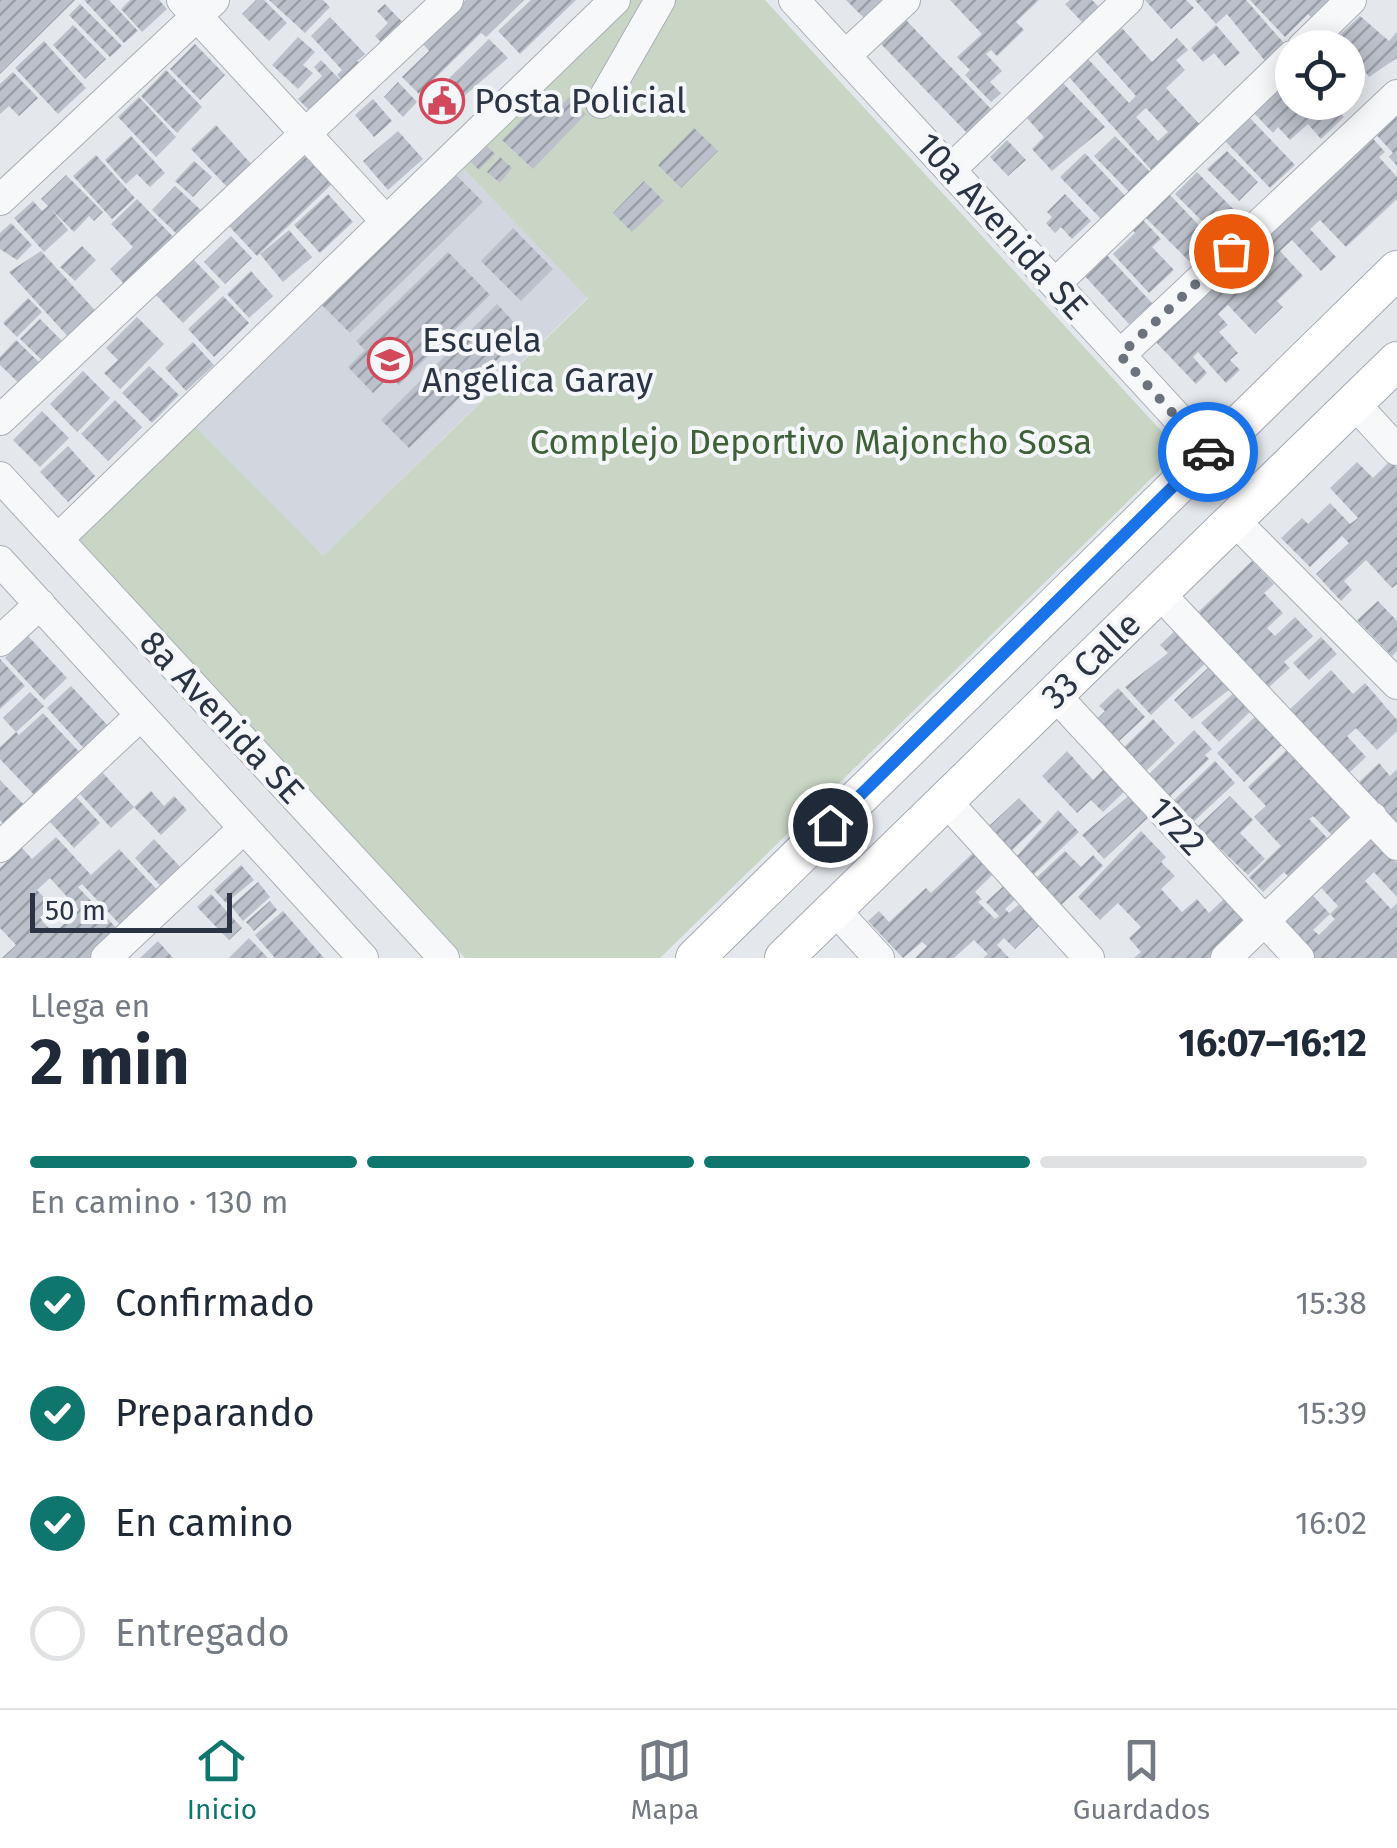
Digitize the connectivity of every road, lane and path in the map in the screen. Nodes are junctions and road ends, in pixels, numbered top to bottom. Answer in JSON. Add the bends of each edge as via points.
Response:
{"nodes":[{"id":1,"x":448,"y":0,"type":"edge"},
{"id":2,"x":615,"y":0,"type":"edge"},
{"id":3,"x":660,"y":0,"type":"edge"},
{"id":4,"x":794,"y":0,"type":"edge"},
{"id":5,"x":905,"y":0,"type":"edge"},
{"id":6,"x":1128,"y":0,"type":"edge"},
{"id":7,"x":1351,"y":0,"type":"edge"},
{"id":8,"x":198,"y":5,"type":"edge"},
{"id":9,"x":1320,"y":30,"type":"edge"},
{"id":10,"x":846,"y":56,"type":"junction"},
{"id":11,"x":1275,"y":72,"type":"edge"},
{"id":12,"x":1397,"y":94,"type":"edge"},
{"id":13,"x":601,"y":102,"type":"dead end"},
{"id":14,"x":305,"y":134,"type":"junction"},
{"id":15,"x":950,"y":170,"type":"junction"},
{"id":16,"x":0,"y":200,"type":"edge"},
{"id":17,"x":386,"y":222,"type":"junction"},
{"id":18,"x":1397,"y":270,"type":"edge"},
{"id":19,"x":1055,"y":284,"type":"junction"},
{"id":20,"x":1120,"y":355,"type":"junction"},
{"id":21,"x":1397,"y":361,"type":"edge"},
{"id":22,"x":1354,"y":403,"type":"junction"},
{"id":23,"x":0,"y":420,"type":"edge"},
{"id":24,"x":1397,"y":450,"type":"edge"},
{"id":25,"x":1208,"y":452,"type":"junction"},
{"id":26,"x":0,"y":476,"type":"edge"},
{"id":27,"x":1234,"y":520,"type":"junction"},
{"id":28,"x":58,"y":539,"type":"junction"},
{"id":29,"x":0,"y":560,"type":"edge"},
{"id":30,"x":1159,"y":592,"type":"junction"},
{"id":31,"x":40,"y":604,"type":"junction"},
{"id":32,"x":0,"y":641,"type":"edge"},
{"id":33,"x":1397,"y":684,"type":"edge"},
{"id":34,"x":1054,"y":695,"type":"junction"},
{"id":35,"x":142,"y":715,"type":"junction"},
{"id":36,"x":946,"y":801,"type":"junction"},
{"id":37,"x":1372,"y":816,"type":"junction"},
{"id":38,"x":244,"y":828,"type":"junction"},
{"id":39,"x":1397,"y":844,"type":"edge"},
{"id":40,"x":0,"y":848,"type":"edge"},
{"id":41,"x":834,"y":909,"type":"junction"},
{"id":42,"x":1264,"y":920,"type":"junction"},
{"id":43,"x":350,"y":953,"type":"edge"},
{"id":44,"x":106,"y":958,"type":"edge"},
{"id":45,"x":444,"y":958,"type":"edge"},
{"id":46,"x":696,"y":958,"type":"edge"},
{"id":47,"x":784,"y":958,"type":"edge"},
{"id":48,"x":879,"y":958,"type":"edge"},
{"id":49,"x":1089,"y":958,"type":"edge"},
{"id":50,"x":1226,"y":958,"type":"edge"},
{"id":51,"x":1298,"y":958,"type":"edge"}],
"edges":[{"from":1,"to":14,"type":"street"},
{"from":2,"to":17,"type":"street"},
{"from":3,"to":13,"type":"street"},
{"from":4,"to":10,"type":"street","name":"10a Avenida SE"},
{"from":5,"to":10,"type":"street"},
{"from":6,"to":15,"type":"street"},
{"from":7,"to":9,"type":"street"},
{"from":8,"to":14,"type":"street"},
{"from":8,"to":16,"type":"street"},
{"from":10,"to":15,"type":"street","name":"10a Avenida SE"},
{"from":11,"to":19,"type":"street"},
{"from":12,"to":20,"type":"street"},
{"from":14,"to":17,"type":"street"},
{"from":14,"to":23,"type":"street"},
{"from":15,"to":19,"type":"street","name":"10a Avenida SE"},
{"from":17,"to":28,"type":"street"},
{"from":18,"to":25,"type":"main road","name":"33 Calle"},
{"from":19,"to":20,"type":"street","name":"10a Avenida SE"},
{"from":20,"to":25,"type":"street","name":"10a Avenida SE"},
{"from":21,"to":22,"type":"main road","name":"33 Calle"},
{"from":22,"to":24,"type":"street"},
{"from":22,"to":27,"type":"main road","name":"33 Calle"},
{"from":25,"to":46,"type":"main road","name":"33 Calle"},
{"from":26,"to":28,"type":"street","name":"8a Avenida SE"},
{"from":27,"to":30,"type":"main road","name":"33 Calle"},
{"from":27,"to":33,"type":"street"},
{"from":28,"to":45,"type":"street","name":"8a Avenida SE"},
{"from":29,"to":31,"type":"street","name":"8a Avenida SE"},
{"from":30,"to":34,"type":"main road","name":"33 Calle"},
{"from":30,"to":37,"type":"street"},
{"from":31,"to":32,"type":"street"},
{"from":31,"to":35,"type":"street","name":"8a Avenida SE"},
{"from":34,"to":36,"type":"main road","name":"33 Calle"},
{"from":34,"to":42,"type":"street","name":"1722"},
{"from":35,"to":38,"type":"street","name":"8a Avenida SE"},
{"from":35,"to":40,"type":"street"},
{"from":36,"to":41,"type":"main road","name":"33 Calle"},
{"from":36,"to":49,"type":"street"},
{"from":37,"to":39,"type":"street"},
{"from":37,"to":42,"type":"street"},
{"from":38,"to":43,"type":"street","name":"8a Avenida SE"},
{"from":38,"to":44,"type":"street"},
{"from":41,"to":47,"type":"main road","name":"33 Calle"},
{"from":41,"to":48,"type":"street"},
{"from":42,"to":50,"type":"street"},
{"from":42,"to":51,"type":"street","name":"1722"}]}
